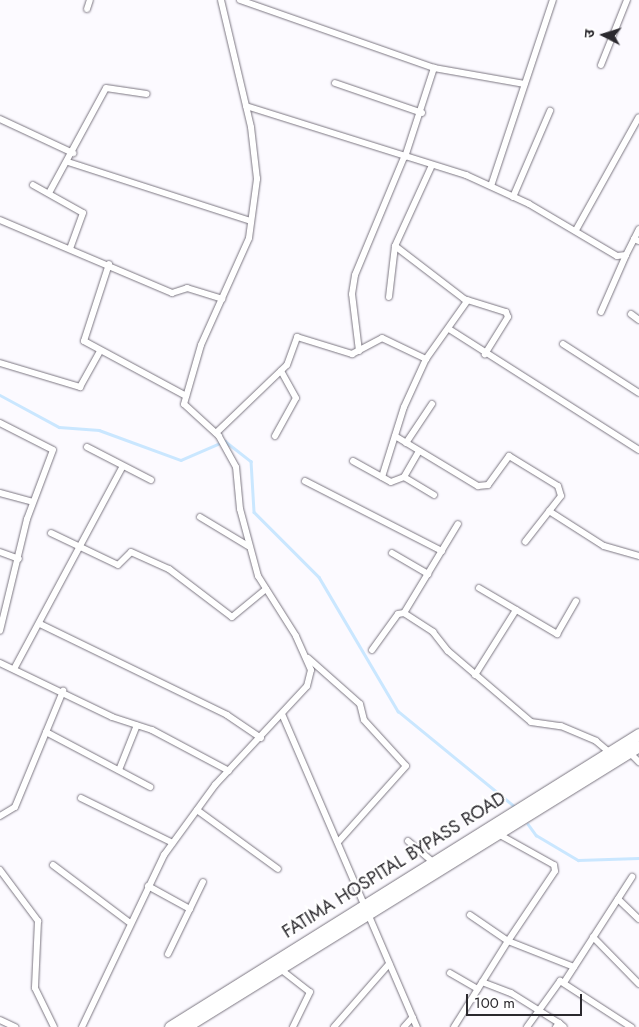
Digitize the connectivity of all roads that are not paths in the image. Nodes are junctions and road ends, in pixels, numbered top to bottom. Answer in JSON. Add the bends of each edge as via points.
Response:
{"nodes":[{"id":1,"x":90,"y":0,"type":"edge"},
{"id":2,"x":221,"y":0,"type":"edge"},
{"id":3,"x":240,"y":0,"type":"edge"},
{"id":4,"x":553,"y":0,"type":"edge"},
{"id":5,"x":628,"y":0,"type":"edge"},
{"id":6,"x":87,"y":9,"type":"dead end"},
{"id":7,"x":601,"y":66,"type":"dead end"},
{"id":8,"x":434,"y":68,"type":"junction"},
{"id":9,"x":335,"y":83,"type":"dead end"},
{"id":10,"x":525,"y":84,"type":"junction"},
{"id":11,"x":147,"y":94,"type":"dead end"},
{"id":12,"x":246,"y":106,"type":"junction"},
{"id":13,"x":550,"y":111,"type":"dead end"},
{"id":14,"x":422,"y":113,"type":"junction"},
{"id":15,"x":639,"y":117,"type":"edge"},
{"id":16,"x":0,"y":120,"type":"edge"},
{"id":17,"x":73,"y":153,"type":"junction"},
{"id":18,"x":405,"y":157,"type":"junction"},
{"id":19,"x":68,"y":162,"type":"junction"},
{"id":20,"x":432,"y":165,"type":"junction"},
{"id":21,"x":33,"y":185,"type":"dead end"},
{"id":22,"x":491,"y":186,"type":"junction"},
{"id":23,"x":49,"y":193,"type":"junction"},
{"id":24,"x":513,"y":197,"type":"junction"},
{"id":25,"x":0,"y":220,"type":"edge"},
{"id":26,"x":251,"y":221,"type":"junction"},
{"id":27,"x":639,"y":229,"type":"edge"},
{"id":28,"x":576,"y":230,"type":"junction"},
{"id":29,"x":636,"y":240,"type":"edge"},
{"id":30,"x":396,"y":246,"type":"junction"},
{"id":31,"x":70,"y":248,"type":"junction"},
{"id":32,"x":626,"y":255,"type":"junction"},
{"id":33,"x":109,"y":264,"type":"junction"},
{"id":34,"x":389,"y":297,"type":"dead end"},
{"id":35,"x":222,"y":299,"type":"junction"},
{"id":36,"x":468,"y":300,"type":"junction"},
{"id":37,"x":601,"y":312,"type":"dead end"},
{"id":38,"x":631,"y":314,"type":"dead end"},
{"id":39,"x":639,"y":320,"type":"edge"},
{"id":40,"x":449,"y":329,"type":"junction"},
{"id":41,"x":562,"y":344,"type":"dead end"},
{"id":42,"x":100,"y":351,"type":"junction"},
{"id":43,"x":359,"y":351,"type":"junction"},
{"id":44,"x":485,"y":354,"type":"junction"},
{"id":45,"x":426,"y":359,"type":"junction"},
{"id":46,"x":0,"y":363,"type":"edge"},
{"id":47,"x":281,"y":371,"type":"junction"},
{"id":48,"x":639,"y":393,"type":"edge"},
{"id":49,"x":186,"y":396,"type":"junction"},
{"id":50,"x":432,"y":404,"type":"dead end"},
{"id":51,"x":0,"y":423,"type":"edge"},
{"id":52,"x":217,"y":435,"type":"junction"},
{"id":53,"x":275,"y":436,"type":"dead end"},
{"id":54,"x":394,"y":436,"type":"junction"},
{"id":55,"x":406,"y":443,"type":"junction"},
{"id":56,"x":87,"y":448,"type":"dead end"},
{"id":57,"x":639,"y":450,"type":"edge"},
{"id":58,"x":419,"y":451,"type":"junction"},
{"id":59,"x":353,"y":460,"type":"dead end"},
{"id":60,"x":123,"y":466,"type":"junction"},
{"id":61,"x":382,"y":477,"type":"junction"},
{"id":62,"x":404,"y":477,"type":"junction"},
{"id":63,"x":151,"y":480,"type":"dead end"},
{"id":64,"x":305,"y":481,"type":"dead end"},
{"id":65,"x":0,"y":493,"type":"edge"},
{"id":66,"x":434,"y":495,"type":"dead end"},
{"id":67,"x":33,"y":502,"type":"junction"},
{"id":68,"x":549,"y":511,"type":"junction"},
{"id":69,"x":200,"y":517,"type":"dead end"},
{"id":70,"x":458,"y":524,"type":"dead end"},
{"id":71,"x":51,"y":533,"type":"dead end"},
{"id":72,"x":525,"y":542,"type":"dead end"},
{"id":73,"x":248,"y":546,"type":"junction"},
{"id":74,"x":79,"y":547,"type":"junction"},
{"id":75,"x":442,"y":551,"type":"junction"},
{"id":76,"x":0,"y":552,"type":"edge"},
{"id":77,"x":392,"y":553,"type":"dead end"},
{"id":78,"x":639,"y":556,"type":"edge"},
{"id":79,"x":19,"y":559,"type":"junction"},
{"id":80,"x":428,"y":574,"type":"junction"},
{"id":81,"x":479,"y":588,"type":"dead end"},
{"id":82,"x":266,"y":589,"type":"junction"},
{"id":83,"x":576,"y":601,"type":"dead end"},
{"id":84,"x":516,"y":610,"type":"junction"},
{"id":85,"x":404,"y":613,"type":"junction"},
{"id":86,"x":2,"y":615,"type":"edge"},
{"id":87,"x":40,"y":624,"type":"junction"},
{"id":88,"x":0,"y":631,"type":"edge"},
{"id":89,"x":372,"y":650,"type":"dead end"},
{"id":90,"x":305,"y":656,"type":"junction"},
{"id":91,"x":0,"y":663,"type":"edge"},
{"id":92,"x":14,"y":669,"type":"junction"},
{"id":93,"x":475,"y":675,"type":"junction"},
{"id":94,"x":63,"y":691,"type":"junction"},
{"id":95,"x":282,"y":714,"type":"junction"},
{"id":96,"x":137,"y":725,"type":"junction"},
{"id":97,"x":46,"y":732,"type":"junction"},
{"id":98,"x":639,"y":734,"type":"edge"},
{"id":99,"x":261,"y":738,"type":"junction"},
{"id":100,"x":631,"y":747,"type":"edge"},
{"id":101,"x":609,"y":752,"type":"junction"},
{"id":102,"x":639,"y":762,"type":"edge"},
{"id":103,"x":119,"y":770,"type":"junction"},
{"id":104,"x":229,"y":771,"type":"junction"},
{"id":105,"x":150,"y":787,"type":"dead end"},
{"id":106,"x":81,"y":798,"type":"dead end"},
{"id":107,"x":197,"y":810,"type":"junction"},
{"id":108,"x":0,"y":816,"type":"edge"},
{"id":109,"x":498,"y":834,"type":"junction"},
{"id":110,"x":408,"y":841,"type":"dead end"},
{"id":111,"x":173,"y":842,"type":"junction"},
{"id":112,"x":338,"y":842,"type":"junction"},
{"id":113,"x":461,"y":850,"type":"junction"},
{"id":114,"x":432,"y":861,"type":"junction"},
{"id":115,"x":53,"y":865,"type":"dead end"},
{"id":116,"x":278,"y":869,"type":"dead end"},
{"id":117,"x":0,"y":870,"type":"edge"},
{"id":118,"x":632,"y":877,"type":"dead end"},
{"id":119,"x":203,"y":882,"type":"dead end"},
{"id":120,"x":148,"y":886,"type":"junction"},
{"id":121,"x":618,"y":899,"type":"junction"},
{"id":122,"x":190,"y":909,"type":"junction"},
{"id":123,"x":367,"y":909,"type":"junction"},
{"id":124,"x":470,"y":915,"type":"dead end"},
{"id":125,"x":639,"y":919,"type":"edge"},
{"id":126,"x":129,"y":922,"type":"junction"},
{"id":127,"x":593,"y":937,"type":"junction"},
{"id":128,"x":508,"y":941,"type":"junction"},
{"id":129,"x":168,"y":954,"type":"dead end"},
{"id":130,"x":389,"y":964,"type":"junction"},
{"id":131,"x":574,"y":967,"type":"junction"},
{"id":132,"x":279,"y":968,"type":"junction"},
{"id":133,"x":450,"y":973,"type":"dead end"},
{"id":134,"x":565,"y":981,"type":"junction"},
{"id":135,"x":482,"y":982,"type":"junction"},
{"id":136,"x":639,"y":984,"type":"edge"},
{"id":137,"x":478,"y":989,"type":"junction"},
{"id":138,"x":539,"y":1008,"type":"junction"},
{"id":139,"x":413,"y":1017,"type":"junction"},
{"id":140,"x":0,"y":1020,"type":"edge"},
{"id":141,"x":559,"y":1026,"type":"edge"},
{"id":142,"x":15,"y":1027,"type":"edge"},
{"id":143,"x":54,"y":1027,"type":"edge"},
{"id":144,"x":82,"y":1027,"type":"edge"},
{"id":145,"x":170,"y":1027,"type":"edge"},
{"id":146,"x":185,"y":1027,"type":"edge"},
{"id":147,"x":293,"y":1027,"type":"edge"},
{"id":148,"x":334,"y":1027,"type":"edge"},
{"id":149,"x":404,"y":1027,"type":"edge"},
{"id":150,"x":417,"y":1027,"type":"edge"},
{"id":151,"x":454,"y":1027,"type":"edge"},
{"id":152,"x":526,"y":1027,"type":"edge"},
{"id":153,"x":631,"y":1027,"type":"edge"}],
"edges":[{"from":1,"to":6,"type":"street"},
{"from":2,"to":12,"type":"street"},
{"from":3,"to":8,"type":"street"},
{"from":4,"to":10,"type":"street"},
{"from":5,"to":7,"type":"street"},
{"from":8,"to":10,"type":"street"},
{"from":8,"to":14,"type":"street"},
{"from":9,"to":14,"type":"street"},
{"from":10,"to":22,"type":"street"},
{"from":11,"to":17,"type":"street","via":[[106,88]]},
{"from":12,"to":18,"type":"street"},
{"from":12,"to":26,"type":"street","via":[[257,179]]},
{"from":13,"to":24,"type":"street"},
{"from":14,"to":18,"type":"street"},
{"from":15,"to":28,"type":"street"},
{"from":16,"to":17,"type":"street"},
{"from":17,"to":19,"type":"street"},
{"from":18,"to":20,"type":"street"},
{"from":18,"to":43,"type":"street","via":[[355,275],[352,294]]},
{"from":19,"to":23,"type":"street"},
{"from":19,"to":26,"type":"street"},
{"from":20,"to":22,"type":"street"},
{"from":20,"to":30,"type":"street"},
{"from":21,"to":23,"type":"street"},
{"from":22,"to":24,"type":"street"},
{"from":23,"to":31,"type":"street","via":[[83,213]]},
{"from":24,"to":28,"type":"street"},
{"from":25,"to":31,"type":"street"},
{"from":26,"to":35,"type":"street","via":[[249,238]]},
{"from":27,"to":29,"type":"street"},
{"from":28,"to":32,"type":"street","via":[[617,256]]},
{"from":29,"to":32,"type":"street"},
{"from":30,"to":34,"type":"street"},
{"from":30,"to":36,"type":"street"},
{"from":31,"to":33,"type":"street"},
{"from":32,"to":37,"type":"street"},
{"from":33,"to":35,"type":"street","via":[[172,293],[187,288]]},
{"from":33,"to":42,"type":"street","via":[[84,336],[87,344]]},
{"from":35,"to":49,"type":"street"},
{"from":36,"to":40,"type":"street"},
{"from":36,"to":44,"type":"street","via":[[508,314]]},
{"from":38,"to":39,"type":"street"},
{"from":40,"to":44,"type":"street"},
{"from":40,"to":45,"type":"street"},
{"from":41,"to":48,"type":"street"},
{"from":42,"to":46,"type":"street","via":[[80,387]]},
{"from":42,"to":49,"type":"street"},
{"from":43,"to":45,"type":"street","via":[[382,338]]},
{"from":43,"to":47,"type":"street","via":[[352,354],[297,337],[289,363]]},
{"from":44,"to":57,"type":"street"},
{"from":45,"to":54,"type":"street"},
{"from":47,"to":52,"type":"street"},
{"from":47,"to":53,"type":"street","via":[[296,398]]},
{"from":49,"to":52,"type":"street","via":[[184,404]]},
{"from":50,"to":55,"type":"street"},
{"from":51,"to":67,"type":"street","via":[[52,450]]},
{"from":52,"to":73,"type":"street","via":[[236,467]]},
{"from":54,"to":55,"type":"street"},
{"from":54,"to":61,"type":"street"},
{"from":55,"to":58,"type":"street"},
{"from":56,"to":60,"type":"street"},
{"from":58,"to":62,"type":"street"},
{"from":58,"to":68,"type":"street","via":[[483,487],[505,459],[514,457],[558,486],[561,496]]},
{"from":59,"to":61,"type":"street"},
{"from":60,"to":63,"type":"street"},
{"from":60,"to":74,"type":"street"},
{"from":61,"to":62,"type":"street","via":[[393,483]]},
{"from":62,"to":66,"type":"street"},
{"from":64,"to":75,"type":"street"},
{"from":65,"to":67,"type":"street"},
{"from":67,"to":79,"type":"street"},
{"from":68,"to":72,"type":"street"},
{"from":68,"to":78,"type":"street","via":[[604,546]]},
{"from":69,"to":73,"type":"street"},
{"from":70,"to":75,"type":"street"},
{"from":71,"to":74,"type":"street"},
{"from":73,"to":82,"type":"street"},
{"from":74,"to":82,"type":"street","via":[[118,565],[131,552],[168,569],[232,617]]},
{"from":74,"to":87,"type":"street"},
{"from":75,"to":80,"type":"street"},
{"from":76,"to":79,"type":"street"},
{"from":77,"to":80,"type":"street"},
{"from":79,"to":86,"type":"street"},
{"from":80,"to":85,"type":"street"},
{"from":81,"to":84,"type":"street"},
{"from":82,"to":90,"type":"street"},
{"from":83,"to":84,"type":"street","via":[[557,634]]},
{"from":84,"to":93,"type":"street"},
{"from":85,"to":89,"type":"street","via":[[398,614]]},
{"from":85,"to":93,"type":"street","via":[[433,632]]},
{"from":86,"to":88,"type":"street"},
{"from":87,"to":92,"type":"street"},
{"from":87,"to":99,"type":"street","via":[[227,715]]},
{"from":90,"to":95,"type":"street","via":[[311,670],[307,686]]},
{"from":90,"to":112,"type":"street","via":[[360,704],[364,720],[406,766]]},
{"from":91,"to":92,"type":"street"},
{"from":92,"to":94,"type":"street"},
{"from":93,"to":101,"type":"street","via":[[534,724],[561,726],[596,741]]},
{"from":94,"to":96,"type":"street"},
{"from":94,"to":97,"type":"street"},
{"from":95,"to":99,"type":"street"},
{"from":95,"to":112,"type":"street"},
{"from":96,"to":103,"type":"street"},
{"from":96,"to":104,"type":"street"},
{"from":97,"to":103,"type":"street"},
{"from":97,"to":108,"type":"street","via":[[15,807]]},
{"from":98,"to":100,"type":"highway","name":"FATIMA HOSPITAL BYPASS ROAD"},
{"from":99,"to":104,"type":"street"},
{"from":100,"to":101,"type":"highway","name":"FATIMA HOSPITAL BYPASS ROAD"},
{"from":100,"to":102,"type":"street"},
{"from":100,"to":109,"type":"highway","name":"FATIMA HOSPITAL BYPASS ROAD"},
{"from":101,"to":113,"type":"highway","name":"FATIMA HOSPITAL BYPASS ROAD"},
{"from":103,"to":105,"type":"street"},
{"from":104,"to":107,"type":"street"},
{"from":106,"to":111,"type":"street"},
{"from":107,"to":111,"type":"street"},
{"from":107,"to":116,"type":"street"},
{"from":109,"to":113,"type":"highway","name":"FATIMA HOSPITAL BYPASS ROAD"},
{"from":109,"to":128,"type":"street","via":[[556,868]]},
{"from":110,"to":114,"type":"street"},
{"from":111,"to":120,"type":"street"},
{"from":112,"to":123,"type":"street"},
{"from":113,"to":114,"type":"highway","name":"FATIMA HOSPITAL BYPASS ROAD"},
{"from":113,"to":123,"type":"highway","name":"FATIMA HOSPITAL BYPASS ROAD"},
{"from":114,"to":123,"type":"highway","name":"FATIMA HOSPITAL BYPASS ROAD"},
{"from":115,"to":126,"type":"street"},
{"from":117,"to":143,"type":"street","via":[[38,921],[36,995]]},
{"from":118,"to":121,"type":"street"},
{"from":119,"to":122,"type":"street"},
{"from":120,"to":122,"type":"street"},
{"from":120,"to":126,"type":"street"},
{"from":121,"to":125,"type":"street"},
{"from":121,"to":127,"type":"street"},
{"from":122,"to":129,"type":"street"},
{"from":123,"to":130,"type":"street"},
{"from":123,"to":132,"type":"highway","name":"FATIMA HOSPITAL BYPASS ROAD"},
{"from":123,"to":145,"type":"highway","name":"FATIMA HOSPITAL BYPASS ROAD"},
{"from":124,"to":128,"type":"street"},
{"from":126,"to":144,"type":"street"},
{"from":127,"to":131,"type":"street"},
{"from":127,"to":136,"type":"street"},
{"from":128,"to":131,"type":"street"},
{"from":128,"to":135,"type":"street"},
{"from":130,"to":139,"type":"street"},
{"from":130,"to":148,"type":"street"},
{"from":131,"to":134,"type":"street"},
{"from":132,"to":146,"type":"highway","name":"FATIMA HOSPITAL BYPASS ROAD"},
{"from":132,"to":147,"type":"street","via":[[310,992]]},
{"from":133,"to":137,"type":"street"},
{"from":134,"to":138,"type":"street","via":[[556,982]]},
{"from":134,"to":153,"type":"street"},
{"from":135,"to":137,"type":"street"},
{"from":135,"to":138,"type":"street"},
{"from":137,"to":151,"type":"street"},
{"from":138,"to":141,"type":"street"},
{"from":138,"to":152,"type":"street"},
{"from":139,"to":149,"type":"street"},
{"from":139,"to":150,"type":"street"},
{"from":140,"to":142,"type":"street"}]}
